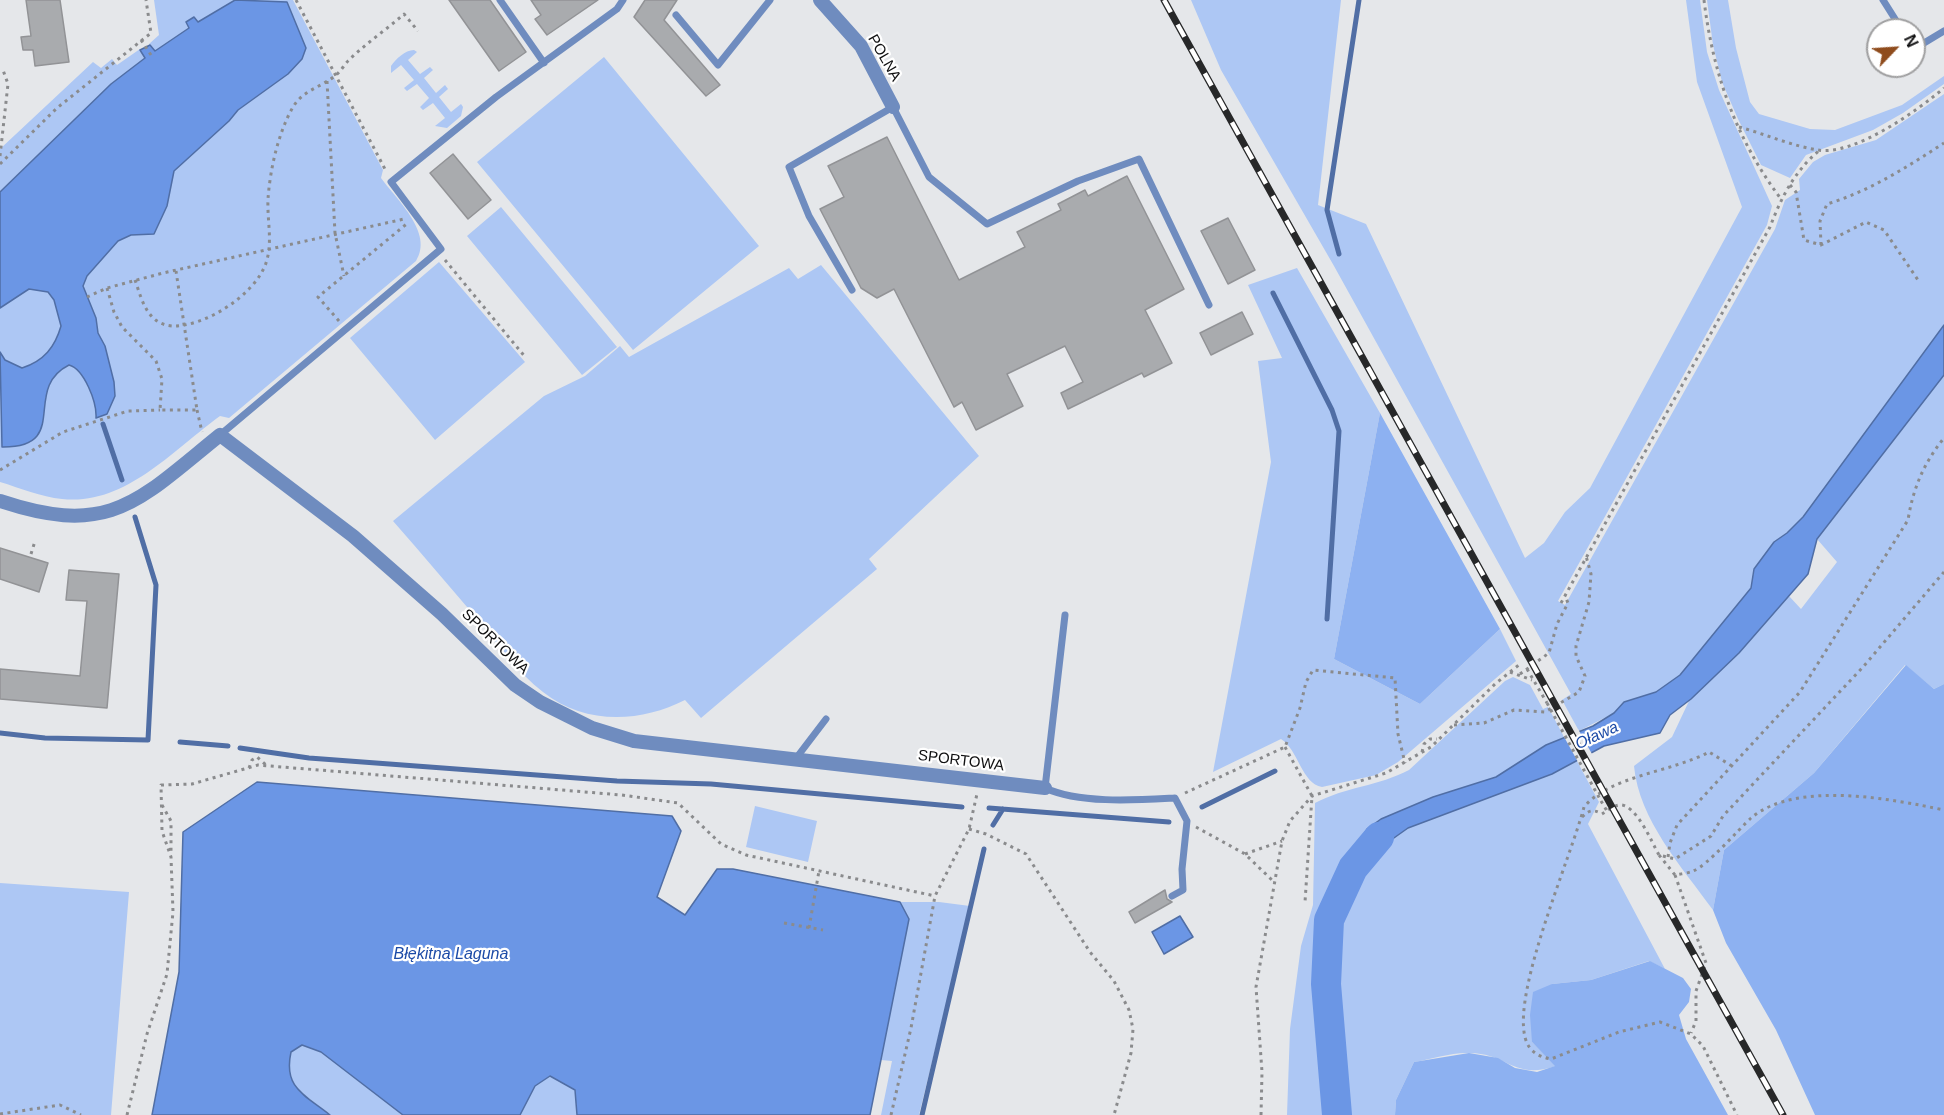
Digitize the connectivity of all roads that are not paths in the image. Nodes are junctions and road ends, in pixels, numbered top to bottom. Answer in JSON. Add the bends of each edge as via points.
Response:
{"nodes":[{"id":1,"x":500,"y":0,"type":"edge"},
{"id":2,"x":623,"y":0,"type":"edge"},
{"id":3,"x":770,"y":0,"type":"edge"},
{"id":4,"x":820,"y":0,"type":"edge"},
{"id":5,"x":1883,"y":0,"type":"edge"},
{"id":6,"x":676,"y":15,"type":"dead end"},
{"id":7,"x":1894,"y":18,"type":"edge"},
{"id":8,"x":1944,"y":31,"type":"edge"},
{"id":9,"x":1926,"y":42,"type":"edge"},
{"id":10,"x":544,"y":63,"type":"junction"},
{"id":11,"x":893,"y":107,"type":"junction"},
{"id":12,"x":852,"y":290,"type":"dead end"},
{"id":13,"x":1209,"y":305,"type":"dead end"},
{"id":14,"x":220,"y":435,"type":"junction"},
{"id":15,"x":0,"y":501,"type":"edge"},
{"id":16,"x":1065,"y":615,"type":"dead end"},
{"id":17,"x":826,"y":719,"type":"dead end"},
{"id":18,"x":796,"y":758,"type":"junction"},
{"id":19,"x":1046,"y":788,"type":"junction"},
{"id":20,"x":1172,"y":896,"type":"dead end"}],
"edges":[{"from":1,"to":10,"type":"lane"},
{"from":2,"to":10,"type":"lane","via":[[617,9]]},
{"from":3,"to":6,"type":"lane","via":[[718,65]]},
{"from":4,"to":11,"type":"street","name":"POLNA","via":[[861,46]]},
{"from":5,"to":7,"type":"lane"},
{"from":8,"to":9,"type":"lane"},
{"from":10,"to":14,"type":"lane","via":[[391,182],[441,249]]},
{"from":11,"to":12,"type":"lane","via":[[789,167],[809,216]]},
{"from":11,"to":13,"type":"lane","via":[[929,177],[987,224],[1078,181],[1139,159]]},
{"from":14,"to":15,"type":"street","via":[[144,496],[102,514],[51,516]]},
{"from":14,"to":18,"type":"street","name":"SPORTOWA","via":[[353,536],[515,685],[540,702],[592,728],[634,741]]},
{"from":16,"to":19,"type":"lane"},
{"from":17,"to":18,"type":"lane"},
{"from":18,"to":19,"type":"street","name":"SPORTOWA"},
{"from":19,"to":20,"type":"lane","via":[[1057,794],[1127,800],[1175,798],[1187,821],[1183,890]]}]}
